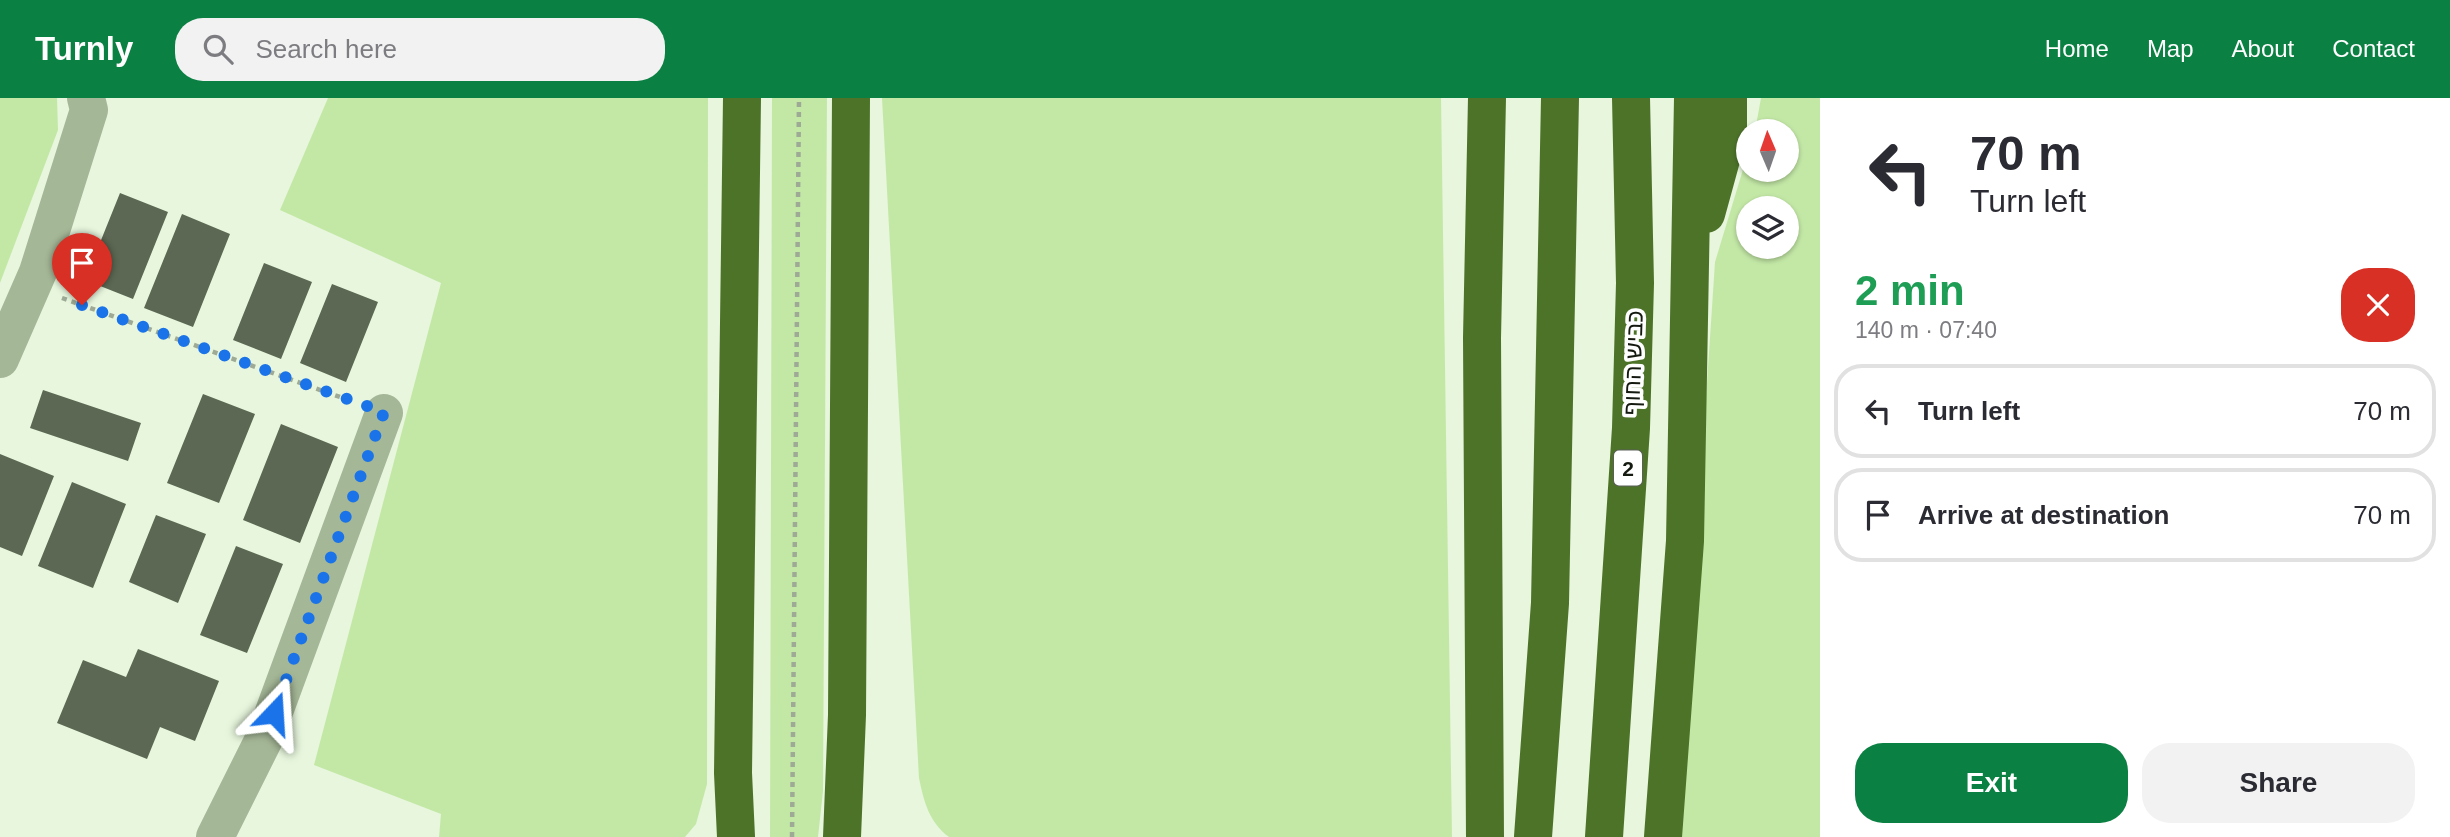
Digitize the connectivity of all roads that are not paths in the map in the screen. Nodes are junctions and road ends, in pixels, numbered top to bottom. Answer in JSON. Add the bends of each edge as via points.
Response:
{"nodes":[{"id":1,"x":86,"y":98,"type":"edge"},
{"id":2,"x":742,"y":98,"type":"edge"},
{"id":3,"x":851,"y":98,"type":"edge"},
{"id":4,"x":1465,"y":98,"type":"edge"},
{"id":5,"x":1487,"y":98,"type":"edge"},
{"id":6,"x":1560,"y":98,"type":"edge"},
{"id":7,"x":1631,"y":98,"type":"edge"},
{"id":8,"x":1693,"y":98,"type":"edge"},
{"id":9,"x":1728,"y":98,"type":"edge"},
{"id":10,"x":1691,"y":267,"type":"junction"},
{"id":11,"x":1482,"y":338,"type":"junction"},
{"id":12,"x":0,"y":359,"type":"edge"},
{"id":13,"x":384,"y":412,"type":"road end"},
{"id":14,"x":847,"y":715,"type":"junction"},
{"id":15,"x":733,"y":773,"type":"junction"},
{"id":16,"x":215,"y":837,"type":"edge"},
{"id":17,"x":718,"y":837,"type":"edge"},
{"id":18,"x":736,"y":837,"type":"edge"},
{"id":19,"x":842,"y":837,"type":"edge"},
{"id":20,"x":865,"y":837,"type":"edge"},
{"id":21,"x":1485,"y":837,"type":"edge"},
{"id":22,"x":1533,"y":837,"type":"edge"},
{"id":23,"x":1604,"y":837,"type":"edge"},
{"id":24,"x":1663,"y":837,"type":"edge"}],
"edges":[{"from":1,"to":12,"type":"street","via":[[89,110],[31,287]]},
{"from":2,"to":15,"type":"highway"},
{"from":3,"to":14,"type":"highway"},
{"from":4,"to":11,"type":"highway"},
{"from":5,"to":11,"type":"highway"},
{"from":6,"to":22,"type":"highway","via":[[1550,603]]},
{"from":7,"to":23,"type":"highway","name":"כביש החוף","number":"2","via":[[1635,283],[1631,428]]},
{"from":8,"to":10,"type":"highway"},
{"from":9,"to":10,"type":"highway","via":[[1728,134]]},
{"from":10,"to":24,"type":"highway","via":[[1685,541]]},
{"from":11,"to":21,"type":"highway"},
{"from":13,"to":16,"type":"street","via":[[264,738]]},
{"from":14,"to":19,"type":"highway"},
{"from":14,"to":20,"type":"highway"},
{"from":15,"to":17,"type":"highway"},
{"from":15,"to":18,"type":"highway"}]}
